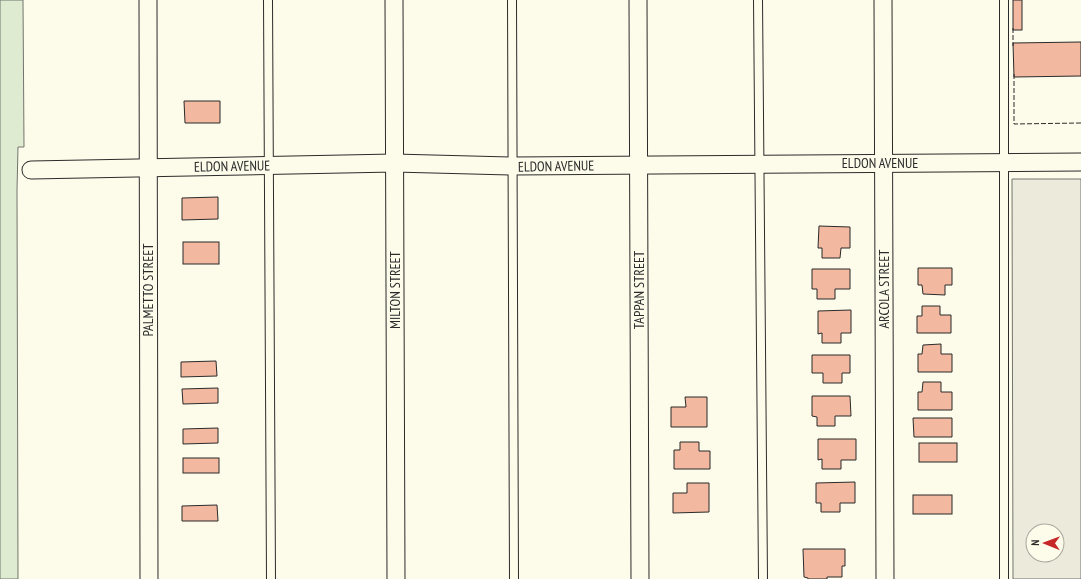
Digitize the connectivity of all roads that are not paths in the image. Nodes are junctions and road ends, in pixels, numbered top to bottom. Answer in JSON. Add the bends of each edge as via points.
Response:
{"nodes":[{"id":1,"x":148,"y":0,"type":"edge"},
{"id":2,"x":268,"y":0,"type":"edge"},
{"id":3,"x":394,"y":0,"type":"edge"},
{"id":4,"x":512,"y":0,"type":"edge"},
{"id":5,"x":638,"y":0,"type":"edge"},
{"id":6,"x":758,"y":0,"type":"edge"},
{"id":7,"x":883,"y":0,"type":"edge"},
{"id":8,"x":1004,"y":0,"type":"edge"},
{"id":9,"x":1004,"y":162,"type":"junction"},
{"id":10,"x":1081,"y":162,"type":"edge"},
{"id":11,"x":394,"y":163,"type":"junction"},
{"id":12,"x":883,"y":163,"type":"junction"},
{"id":13,"x":760,"y":164,"type":"junction"},
{"id":14,"x":269,"y":165,"type":"junction"},
{"id":15,"x":639,"y":165,"type":"junction"},
{"id":16,"x":513,"y":166,"type":"junction"},
{"id":17,"x":148,"y":168,"type":"junction"},
{"id":18,"x":31,"y":170,"type":"dead end"},
{"id":19,"x":149,"y":579,"type":"edge"},
{"id":20,"x":271,"y":579,"type":"edge"},
{"id":21,"x":396,"y":579,"type":"edge"},
{"id":22,"x":514,"y":579,"type":"edge"},
{"id":23,"x":640,"y":579,"type":"edge"},
{"id":24,"x":763,"y":579,"type":"edge"},
{"id":25,"x":885,"y":579,"type":"edge"},
{"id":26,"x":1004,"y":579,"type":"edge"}],
"edges":[{"from":1,"to":17,"type":"street","name":"PALMETTO STREET"},
{"from":2,"to":14,"type":"lane"},
{"from":3,"to":11,"type":"street","name":"MILTON STREET"},
{"from":4,"to":16,"type":"lane"},
{"from":5,"to":15,"type":"street","name":"TAPPAN STREET"},
{"from":6,"to":13,"type":"lane"},
{"from":7,"to":12,"type":"street","name":"ARCOLA STREET"},
{"from":8,"to":9,"type":"lane"},
{"from":9,"to":10,"type":"street","name":"ELDON AVENUE"},
{"from":9,"to":12,"type":"street","name":"ELDON AVENUE"},
{"from":9,"to":26,"type":"lane"},
{"from":11,"to":14,"type":"street","name":"ELDON AVENUE"},
{"from":11,"to":16,"type":"street","name":"ELDON AVENUE"},
{"from":11,"to":21,"type":"street","name":"MILTON STREET"},
{"from":12,"to":13,"type":"street","name":"ELDON AVENUE"},
{"from":12,"to":25,"type":"street","name":"ARCOLA STREET"},
{"from":13,"to":15,"type":"street","name":"ELDON AVENUE"},
{"from":13,"to":24,"type":"lane"},
{"from":14,"to":17,"type":"street","name":"ELDON AVENUE"},
{"from":14,"to":20,"type":"lane"},
{"from":15,"to":16,"type":"street","name":"ELDON AVENUE"},
{"from":15,"to":23,"type":"street","name":"TAPPAN STREET"},
{"from":16,"to":22,"type":"lane"},
{"from":17,"to":18,"type":"street","name":"ELDON AVENUE"},
{"from":17,"to":19,"type":"street","name":"PALMETTO STREET"}]}
